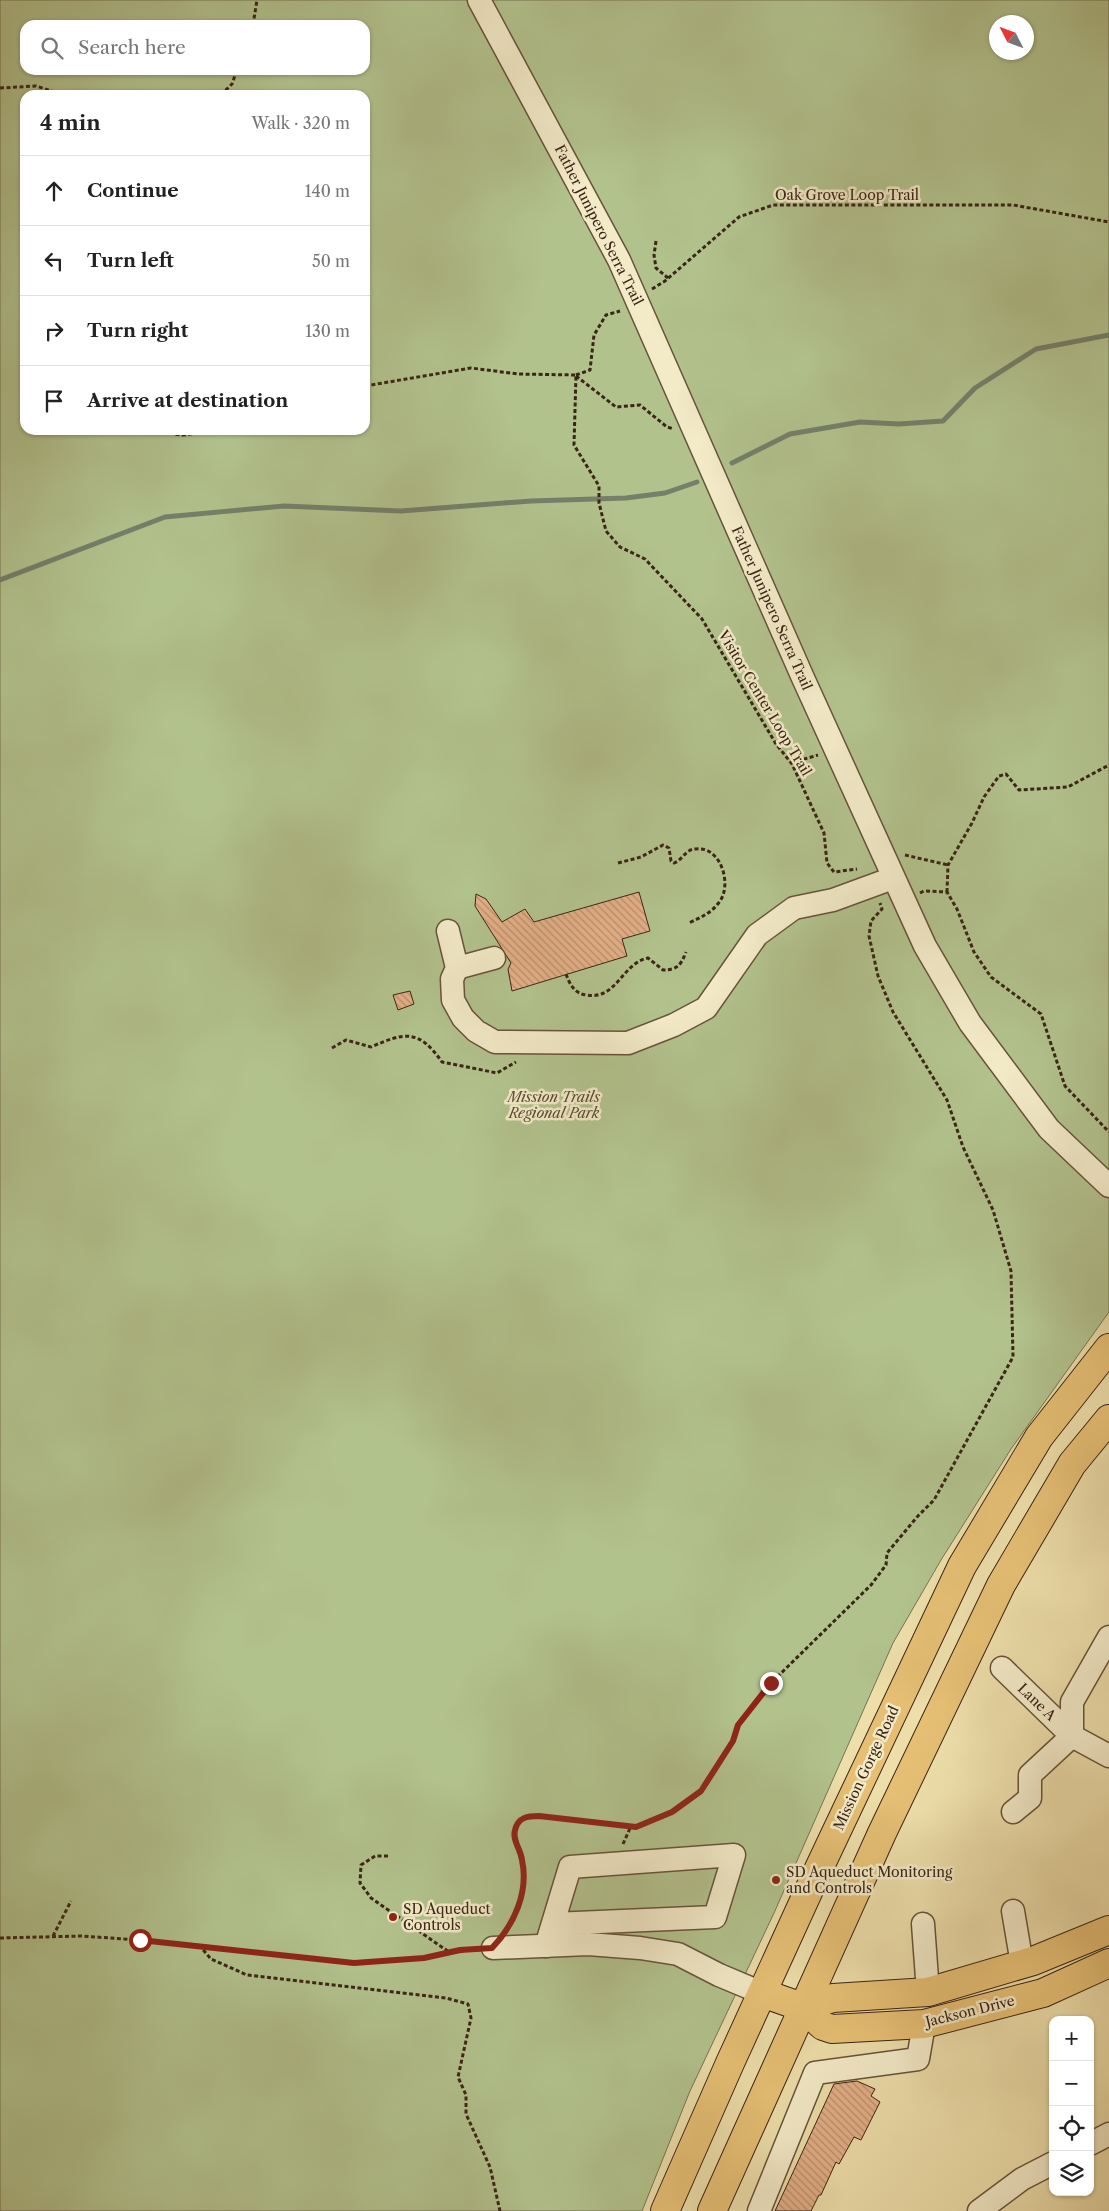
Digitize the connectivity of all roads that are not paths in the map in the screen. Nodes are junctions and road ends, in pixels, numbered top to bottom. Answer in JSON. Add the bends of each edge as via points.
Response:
{"nodes":[{"id":1,"x":479,"y":0,"type":"edge"},
{"id":2,"x":884,"y":882,"type":"junction"},
{"id":3,"x":448,"y":931,"type":"dead end"},
{"id":4,"x":494,"y":958,"type":"dead end"},
{"id":5,"x":457,"y":968,"type":"junction"},
{"id":6,"x":1109,"y":1186,"type":"edge"},
{"id":7,"x":1109,"y":1348,"type":"edge"},
{"id":8,"x":1109,"y":1419,"type":"edge"},
{"id":9,"x":1109,"y":1637,"type":"edge"},
{"id":10,"x":1002,"y":1668,"type":"dead end"},
{"id":11,"x":1072,"y":1736,"type":"junction"},
{"id":12,"x":1109,"y":1756,"type":"edge"},
{"id":13,"x":1013,"y":1812,"type":"dead end"},
{"id":14,"x":1013,"y":1911,"type":"dead end"},
{"id":15,"x":553,"y":1924,"type":"junction"},
{"id":16,"x":924,"y":1924,"type":"dead end"},
{"id":17,"x":1109,"y":1930,"type":"edge"},
{"id":18,"x":546,"y":1946,"type":"junction"},
{"id":19,"x":492,"y":1948,"type":"road end"},
{"id":20,"x":1109,"y":1963,"type":"edge"},
{"id":21,"x":1022,"y":1964,"type":"junction"},
{"id":22,"x":928,"y":1992,"type":"junction"},
{"id":23,"x":762,"y":1993,"type":"junction"},
{"id":24,"x":802,"y":2007,"type":"junction"},
{"id":25,"x":924,"y":2024,"type":"junction"},
{"id":26,"x":1109,"y":2134,"type":"edge"},
{"id":27,"x":1094,"y":2142,"type":"edge"},
{"id":28,"x":1049,"y":2165,"type":"edge"},
{"id":29,"x":981,"y":2210,"type":"edge"},
{"id":30,"x":666,"y":2211,"type":"edge"},
{"id":31,"x":712,"y":2211,"type":"edge"},
{"id":32,"x":759,"y":2211,"type":"edge"}],
"edges":[{"from":1,"to":2,"type":"street","name":"Father Junipero Serra Trail","via":[[590,202],[640,307],[835,748]]},
{"from":2,"to":5,"type":"street","via":[[833,900],[794,908],[757,935],[706,1008],[628,1043],[495,1042],[476,1031],[463,1018],[453,1000],[452,979]]},
{"from":2,"to":6,"type":"street","name":"Father Junipero Serra Trail","via":[[903,901],[970,1023],[1049,1129]]},
{"from":3,"to":5,"type":"street"},
{"from":4,"to":5,"type":"street"},
{"from":7,"to":23,"type":"main road","name":"Mission Gorge Road","via":[[1039,1437],[962,1566]]},
{"from":8,"to":24,"type":"main road","via":[[1072,1464],[1001,1584]]},
{"from":9,"to":11,"type":"street","via":[[1072,1702]]},
{"from":10,"to":11,"type":"street","name":"Lane A"},
{"from":11,"to":12,"type":"street","name":"Lane A"},
{"from":11,"to":13,"type":"street","via":[[1030,1775],[1030,1798]]},
{"from":14,"to":21,"type":"street"},
{"from":15,"to":15,"type":"street","via":[[714,1918],[734,1855],[570,1867]]},
{"from":15,"to":18,"type":"street"},
{"from":16,"to":22,"type":"street"},
{"from":17,"to":21,"type":"main road"},
{"from":18,"to":19,"type":"street"},
{"from":18,"to":23,"type":"street","via":[[588,1944],[678,1954]]},
{"from":20,"to":25,"type":"main road","name":"Jackson Drive","via":[[1043,1993]]},
{"from":21,"to":22,"type":"main road"},
{"from":22,"to":24,"type":"main road","via":[[834,1998]]},
{"from":23,"to":24,"type":"main road","name":"Jackson Drive"},
{"from":23,"to":30,"type":"main road","name":"Mission Gorge Road"},
{"from":24,"to":25,"type":"main road","name":"Jackson Drive","via":[[823,2026],[832,2029]]},
{"from":24,"to":31,"type":"main road"},
{"from":25,"to":32,"type":"street","via":[[918,2059],[815,2073]]},
{"from":26,"to":27,"type":"street"},
{"from":28,"to":29,"type":"street"}]}
